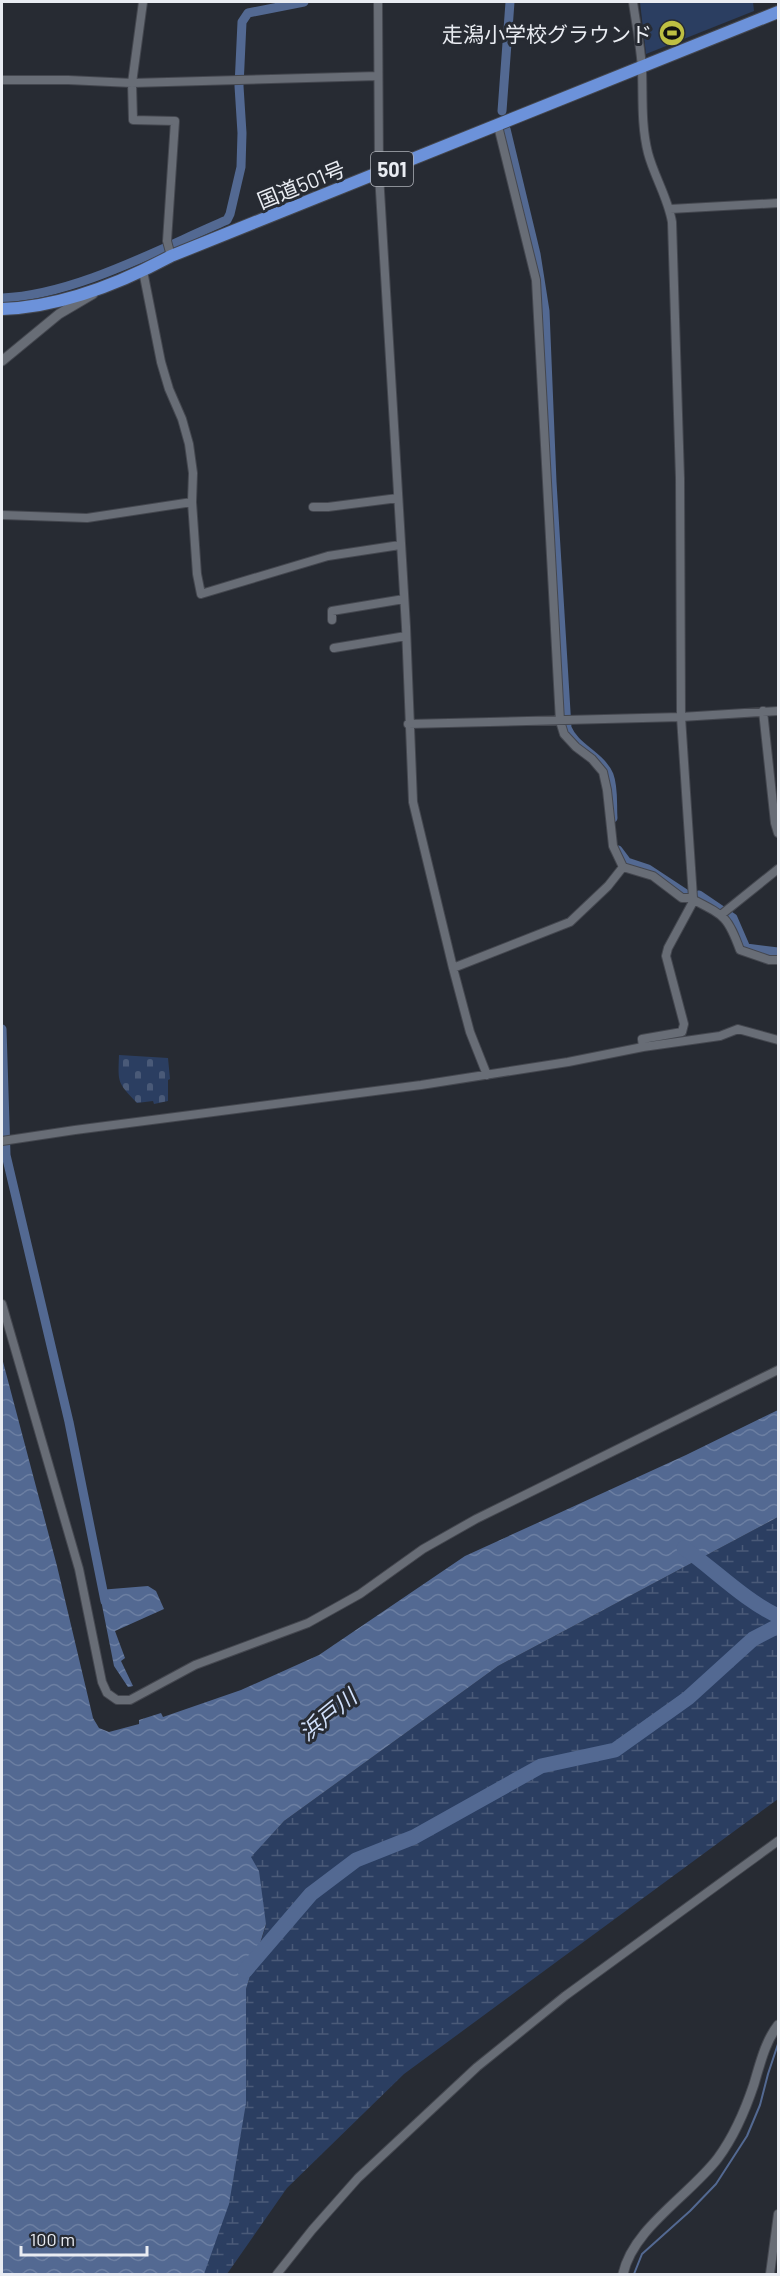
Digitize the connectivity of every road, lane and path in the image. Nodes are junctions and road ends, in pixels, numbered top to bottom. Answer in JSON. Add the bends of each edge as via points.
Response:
{"nodes":[{"id":1,"x":143,"y":2,"type":"edge"},
{"id":2,"x":378,"y":2,"type":"edge"},
{"id":3,"x":633,"y":2,"type":"edge"},
{"id":4,"x":778,"y":12,"type":"edge"},
{"id":5,"x":642,"y":68,"type":"junction"},
{"id":6,"x":378,"y":76,"type":"junction"},
{"id":7,"x":2,"y":80,"type":"edge"},
{"id":8,"x":132,"y":82,"type":"junction"},
{"id":9,"x":498,"y":126,"type":"junction"},
{"id":10,"x":379,"y":174,"type":"junction"},
{"id":11,"x":778,"y":203,"type":"edge"},
{"id":12,"x":670,"y":209,"type":"junction"},
{"id":13,"x":170,"y":253,"type":"junction"},
{"id":14,"x":143,"y":271,"type":"junction"},
{"id":15,"x":111,"y":284,"type":"junction"},
{"id":16,"x":2,"y":309,"type":"edge"},
{"id":17,"x":2,"y":361,"type":"edge"},
{"id":18,"x":398,"y":498,"type":"junction"},
{"id":19,"x":192,"y":502,"type":"junction"},
{"id":20,"x":312,"y":507,"type":"dead end"},
{"id":21,"x":2,"y":515,"type":"edge"},
{"id":22,"x":400,"y":545,"type":"junction"},
{"id":23,"x":404,"y":599,"type":"junction"},
{"id":24,"x":333,"y":620,"type":"dead end"},
{"id":25,"x":406,"y":636,"type":"junction"},
{"id":26,"x":334,"y":648,"type":"dead end"},
{"id":27,"x":763,"y":711,"type":"junction"},
{"id":28,"x":778,"y":711,"type":"edge"},
{"id":29,"x":681,"y":717,"type":"junction"},
{"id":30,"x":564,"y":721,"type":"junction"},
{"id":31,"x":408,"y":724,"type":"junction"},
{"id":32,"x":778,"y":833,"type":"edge"},
{"id":33,"x":623,"y":867,"type":"junction"},
{"id":34,"x":778,"y":869,"type":"edge"},
{"id":35,"x":694,"y":899,"type":"junction"},
{"id":36,"x":723,"y":912,"type":"junction"},
{"id":37,"x":778,"y":960,"type":"edge"},
{"id":38,"x":453,"y":968,"type":"junction"},
{"id":39,"x":778,"y":1040,"type":"edge"},
{"id":40,"x":643,"y":1047,"type":"junction"},
{"id":41,"x":487,"y":1075,"type":"junction"},
{"id":42,"x":5,"y":1141,"type":"edge"},
{"id":43,"x":2,"y":1304,"type":"edge"},
{"id":44,"x":778,"y":1370,"type":"edge"},
{"id":45,"x":778,"y":1841,"type":"edge"},
{"id":46,"x":778,"y":2025,"type":"edge"},
{"id":47,"x":778,"y":2214,"type":"edge"},
{"id":48,"x":278,"y":2274,"type":"edge"},
{"id":49,"x":623,"y":2274,"type":"edge"},
{"id":50,"x":770,"y":2274,"type":"edge"}],
"edges":[{"from":1,"to":8,"type":"street"},
{"from":2,"to":6,"type":"street"},
{"from":3,"to":5,"type":"street"},
{"from":4,"to":5,"type":"highway","name":"国道501号","number":"501"},
{"from":5,"to":9,"type":"highway","name":"国道501号","number":"501"},
{"from":5,"to":12,"type":"street","via":[[641,107],[648,154]]},
{"from":6,"to":8,"type":"street"},
{"from":6,"to":10,"type":"street"},
{"from":7,"to":8,"type":"street"},
{"from":8,"to":13,"type":"street","via":[[133,120],[175,121],[167,241]]},
{"from":9,"to":10,"type":"highway","name":"国道501号","number":"501"},
{"from":9,"to":30,"type":"street","via":[[536,280]]},
{"from":10,"to":13,"type":"highway","name":"国道501号","number":"501"},
{"from":10,"to":18,"type":"street"},
{"from":11,"to":12,"type":"street"},
{"from":12,"to":29,"type":"street","via":[[680,478]]},
{"from":13,"to":14,"type":"highway","name":"国道501号","number":"501"},
{"from":14,"to":15,"type":"highway","name":"国道501号","number":"501"},
{"from":14,"to":19,"type":"street","via":[[161,362],[186,433],[194,473]]},
{"from":15,"to":16,"type":"highway","name":"国道501号","number":"501","via":[[60,301]]},
{"from":15,"to":17,"type":"street","via":[[59,314]]},
{"from":18,"to":20,"type":"street"},
{"from":18,"to":22,"type":"street"},
{"from":19,"to":21,"type":"street","via":[[87,518]]},
{"from":19,"to":22,"type":"street","via":[[201,594],[328,556]]},
{"from":22,"to":23,"type":"street"},
{"from":23,"to":24,"type":"street","via":[[332,611]]},
{"from":23,"to":25,"type":"street"},
{"from":25,"to":26,"type":"street"},
{"from":25,"to":31,"type":"street"},
{"from":27,"to":28,"type":"street"},
{"from":27,"to":29,"type":"street"},
{"from":27,"to":32,"type":"street"},
{"from":29,"to":30,"type":"street"},
{"from":29,"to":35,"type":"street"},
{"from":30,"to":31,"type":"street"},
{"from":30,"to":33,"type":"street","via":[[564,734],[603,772],[613,846]]},
{"from":31,"to":38,"type":"street","via":[[413,802]]},
{"from":33,"to":35,"type":"street","via":[[653,876],[682,898]]},
{"from":33,"to":38,"type":"street","via":[[570,922]]},
{"from":34,"to":36,"type":"street"},
{"from":35,"to":36,"type":"street"},
{"from":35,"to":40,"type":"street","via":[[666,956],[684,1024],[682,1032],[642,1039]]},
{"from":36,"to":37,"type":"street","via":[[740,950]]},
{"from":38,"to":41,"type":"street","via":[[470,1032]]},
{"from":39,"to":40,"type":"street","via":[[738,1029],[720,1036]]},
{"from":40,"to":41,"type":"street"},
{"from":41,"to":42,"type":"street"},
{"from":43,"to":44,"type":"street","via":[[79,1569],[102,1682],[107,1694],[117,1700],[130,1700],[195,1665],[308,1623],[476,1519]]},
{"from":45,"to":48,"type":"street","via":[[565,1996],[477,2067],[358,2178]]},
{"from":46,"to":49,"type":"street","via":[[732,2137],[709,2169],[638,2242]]},
{"from":47,"to":50,"type":"street"}]}
